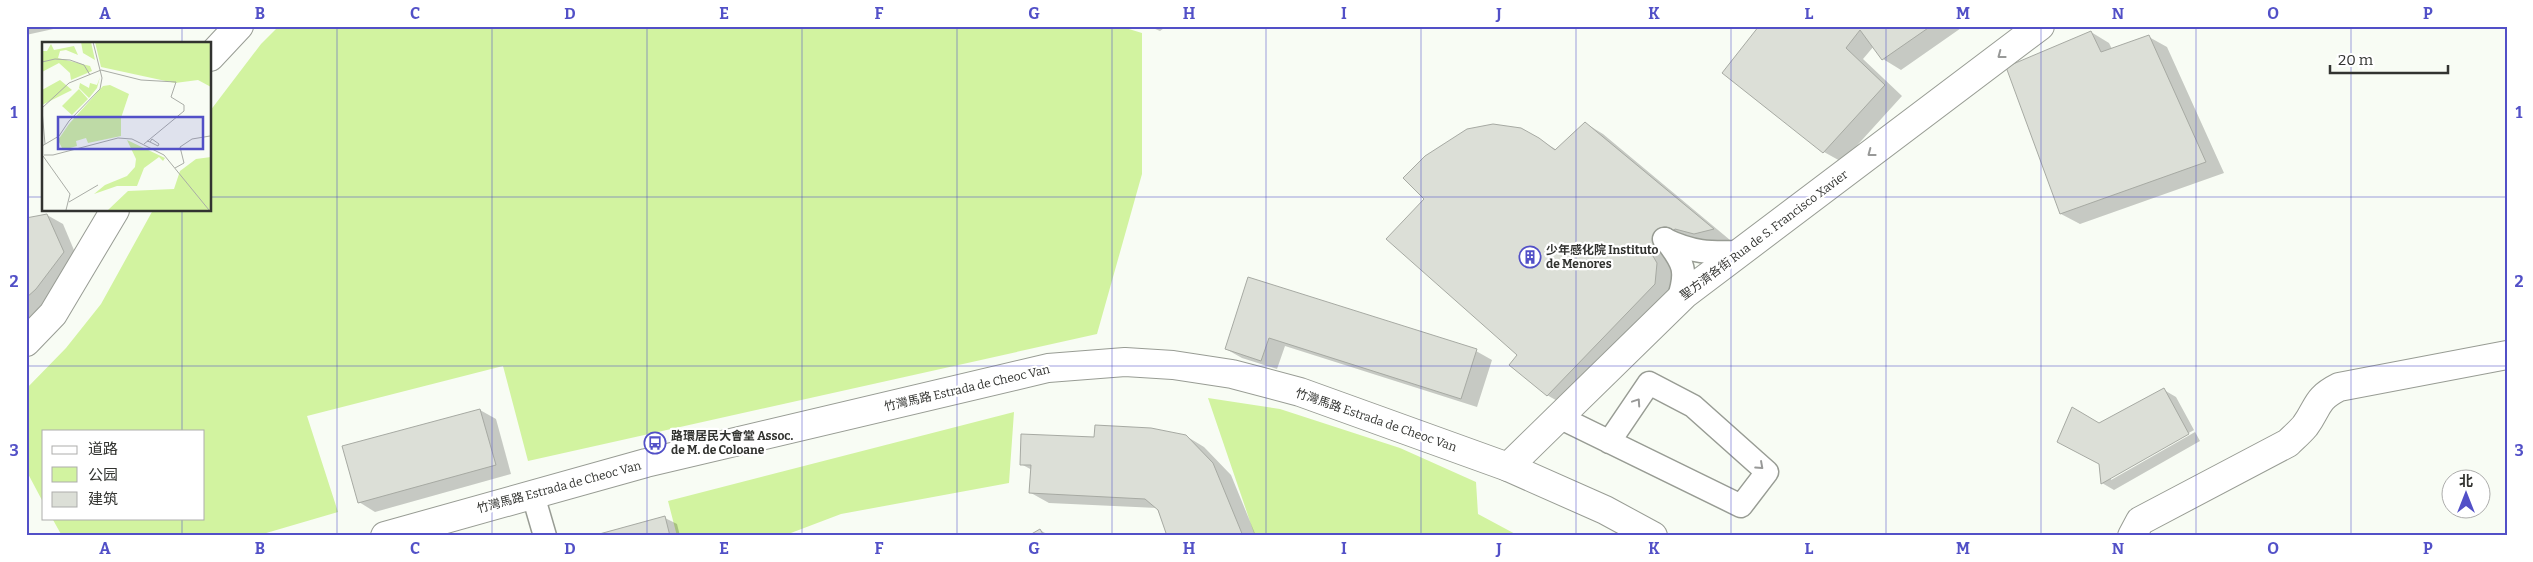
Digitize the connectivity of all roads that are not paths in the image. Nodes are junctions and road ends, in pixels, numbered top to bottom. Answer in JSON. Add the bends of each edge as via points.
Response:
{"nodes":[{"id":1,"x":239,"y":26,"type":"edge"},
{"id":2,"x":2040,"y":26,"type":"edge"},
{"id":3,"x":211,"y":56,"type":"edge"},
{"id":4,"x":114,"y":211,"type":"edge"},
{"id":5,"x":1745,"y":248,"type":"junction"},
{"id":6,"x":1678,"y":300,"type":"junction"},
{"id":7,"x":26,"y":342,"type":"edge"},
{"id":8,"x":2507,"y":355,"type":"edge"},
{"id":9,"x":1557,"y":416,"type":"junction"},
{"id":10,"x":1609,"y":442,"type":"junction"},
{"id":11,"x":1508,"y":467,"type":"junction"},
{"id":12,"x":533,"y":495,"type":"junction"},
{"id":13,"x":385,"y":536,"type":"edge"},
{"id":14,"x":545,"y":536,"type":"edge"},
{"id":15,"x":1653,"y":536,"type":"edge"},
{"id":16,"x":2132,"y":536,"type":"edge"}],
"edges":[{"from":1,"to":3,"type":"main road"},
{"from":2,"to":5,"type":"main road","name":"聖方濟各街 Rua de S. Francisco Xavier","one_way":true},
{"from":4,"to":7,"type":"main road","via":[[53,314]]},
{"from":5,"to":6,"type":"main road","name":"聖方濟各街 Rua de S. Francisco Xavier"},
{"from":5,"to":6,"type":"lane","via":[[1711,254],[1695,252],[1664,239],[1682,261],[1684,282]]},
{"from":6,"to":9,"type":"main road","name":"聖方濟各街 Rua de S. Francisco Xavier"},
{"from":8,"to":16,"type":"main road","via":[[2339,387],[2326,394],[2305,426],[2288,443],[2140,521]]},
{"from":9,"to":10,"type":"lane"},
{"from":9,"to":11,"type":"main road","name":"聖方濟各街 Rua de S. Francisco Xavier"},
{"from":10,"to":10,"type":"lane","one_way":true,"via":[[1649,383],[1693,406],[1767,472],[1741,506]]},
{"from":11,"to":12,"type":"main road","name":"竹灣馬路 Estrada de Cheoc Van","via":[[1300,392],[1232,374],[1125,362],[1048,368],[646,463]]},
{"from":11,"to":15,"type":"main road","name":"竹灣馬路 Estrada de Cheoc Van","via":[[1605,510]]},
{"from":12,"to":13,"type":"main road","name":"竹灣馬路 Estrada de Cheoc Van"},
{"from":12,"to":14,"type":"lane"}]}
